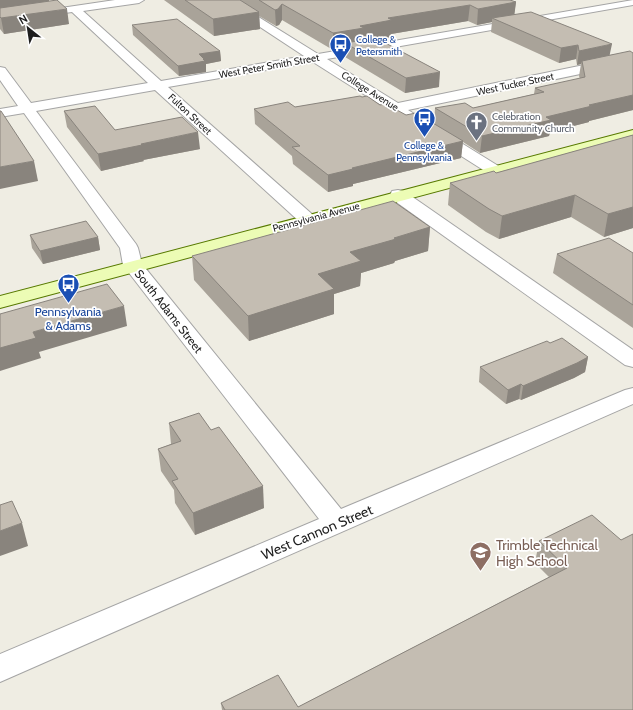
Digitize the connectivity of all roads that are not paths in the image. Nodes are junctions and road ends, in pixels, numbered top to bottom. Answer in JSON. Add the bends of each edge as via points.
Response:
{"nodes":[{"id":1,"x":139,"y":0,"type":"edge"},
{"id":2,"x":224,"y":0,"type":"edge"},
{"id":3,"x":633,"y":2,"type":"edge"},
{"id":4,"x":74,"y":8,"type":"junction"},
{"id":5,"x":526,"y":11,"type":"edge"},
{"id":6,"x":52,"y":12,"type":"edge"},
{"id":7,"x":544,"y":18,"type":"junction"},
{"id":8,"x":565,"y":27,"type":"edge"},
{"id":9,"x":619,"y":49,"type":"dead end"},
{"id":10,"x":633,"y":54,"type":"edge"},
{"id":11,"x":316,"y":58,"type":"junction"},
{"id":12,"x":633,"y":60,"type":"edge"},
{"id":13,"x":0,"y":71,"type":"edge"},
{"id":14,"x":159,"y":85,"type":"junction"},
{"id":15,"x":28,"y":108,"type":"junction"},
{"id":16,"x":396,"y":108,"type":"junction"},
{"id":17,"x":0,"y":113,"type":"edge"},
{"id":18,"x":633,"y":134,"type":"edge"},
{"id":19,"x":494,"y":170,"type":"junction"},
{"id":20,"x":398,"y":196,"type":"junction"},
{"id":21,"x":307,"y":219,"type":"junction"},
{"id":22,"x":133,"y":265,"type":"junction"},
{"id":23,"x":0,"y":302,"type":"edge"},
{"id":24,"x":633,"y":360,"type":"edge"},
{"id":25,"x":633,"y":395,"type":"edge"},
{"id":26,"x":337,"y":523,"type":"junction"},
{"id":27,"x":0,"y":668,"type":"edge"}],
"edges":[{"from":1,"to":4,"type":"street"},
{"from":2,"to":11,"type":"street","name":"College Avenue"},
{"from":3,"to":7,"type":"street","name":"West Peter Smith Street"},
{"from":4,"to":6,"type":"street"},
{"from":4,"to":14,"type":"street","name":"Fulton Street"},
{"from":5,"to":7,"type":"street"},
{"from":7,"to":8,"type":"street"},
{"from":7,"to":11,"type":"street","name":"West Peter Smith Street"},
{"from":9,"to":10,"type":"street"},
{"from":11,"to":14,"type":"street","name":"West Peter Smith Street"},
{"from":11,"to":16,"type":"street","name":"College Avenue"},
{"from":12,"to":16,"type":"street","name":"West Tucker Street"},
{"from":13,"to":15,"type":"street","name":"South Adams Street"},
{"from":14,"to":15,"type":"street","name":"West Peter Smith Street"},
{"from":14,"to":21,"type":"street","name":"Fulton Street"},
{"from":15,"to":17,"type":"street","name":"West Peter Smith Street"},
{"from":15,"to":22,"type":"street","name":"South Adams Street","via":[[129,248]]},
{"from":16,"to":19,"type":"street","name":"College Avenue"},
{"from":18,"to":19,"type":"street","name":"Pennsylvania Avenue"},
{"from":19,"to":20,"type":"street","name":"Pennsylvania Avenue"},
{"from":20,"to":21,"type":"street","name":"Pennsylvania Avenue"},
{"from":20,"to":24,"type":"street"},
{"from":21,"to":22,"type":"street","name":"Pennsylvania Avenue"},
{"from":22,"to":23,"type":"street","name":"Pennsylvania Avenue"},
{"from":22,"to":26,"type":"street","name":"South Adams Street"},
{"from":25,"to":26,"type":"street","name":"West Cannon Street"},
{"from":26,"to":27,"type":"street","name":"West Cannon Street"}]}
